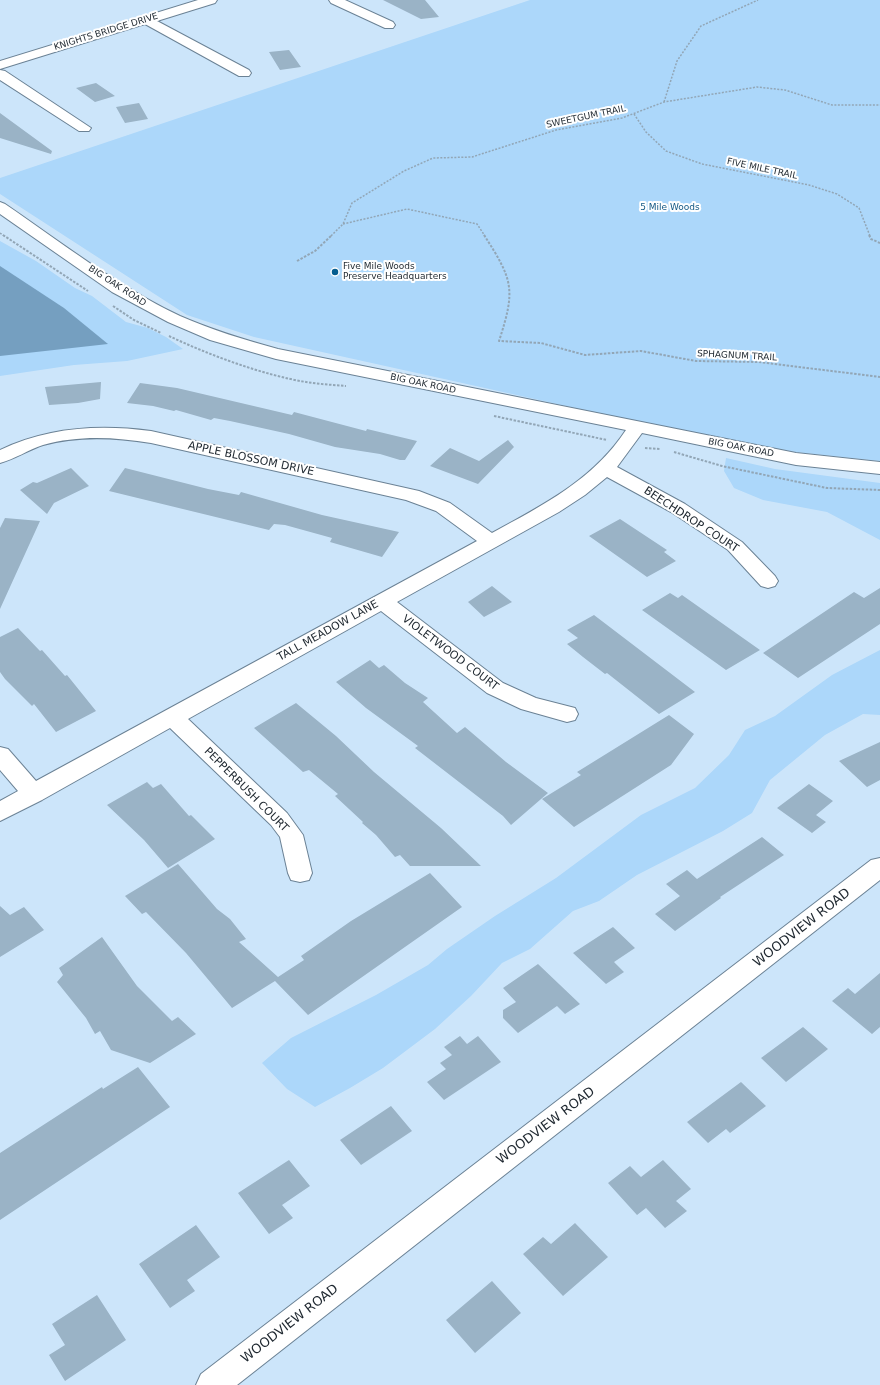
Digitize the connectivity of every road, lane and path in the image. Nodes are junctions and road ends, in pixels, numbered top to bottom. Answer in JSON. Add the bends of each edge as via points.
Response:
{"nodes":[{"id":1,"x":211,"y":0,"type":"edge"},
{"id":2,"x":335,"y":0,"type":"edge"},
{"id":3,"x":758,"y":0,"type":"edge"},
{"id":4,"x":146,"y":20,"type":"junction"},
{"id":5,"x":389,"y":25,"type":"dead end"},
{"id":6,"x":0,"y":65,"type":"edge"},
{"id":7,"x":0,"y":74,"type":"edge"},
{"id":8,"x":244,"y":74,"type":"dead end"},
{"id":9,"x":664,"y":102,"type":"junction"},
{"id":10,"x":880,"y":105,"type":"edge"},
{"id":11,"x":634,"y":114,"type":"junction"},
{"id":12,"x":84,"y":128,"type":"dead end"},
{"id":13,"x":0,"y":207,"type":"edge"},
{"id":14,"x":343,"y":224,"type":"junction"},
{"id":15,"x":880,"y":243,"type":"edge"},
{"id":16,"x":297,"y":261,"type":"dead end"},
{"id":17,"x":880,"y":377,"type":"edge"},
{"id":18,"x":637,"y":427,"type":"junction"},
{"id":19,"x":0,"y":457,"type":"edge"},
{"id":20,"x":880,"y":468,"type":"edge"},
{"id":21,"x":606,"y":469,"type":"junction"},
{"id":22,"x":492,"y":542,"type":"junction"},
{"id":23,"x":768,"y":581,"type":"dead end"},
{"id":24,"x":382,"y":601,"type":"junction"},
{"id":25,"x":567,"y":714,"type":"dead end"},
{"id":26,"x":172,"y":717,"type":"junction"},
{"id":27,"x":0,"y":755,"type":"edge"},
{"id":28,"x":34,"y":794,"type":"junction"},
{"id":29,"x":0,"y":812,"type":"edge"},
{"id":30,"x":880,"y":867,"type":"edge"},
{"id":31,"x":300,"y":873,"type":"dead end"},
{"id":32,"x":212,"y":1385,"type":"edge"}],
"edges":[{"from":1,"to":4,"type":"street","name":"KNIGHTS BRIDGE DRIVE"},
{"from":2,"to":5,"type":"street"},
{"from":3,"to":9,"type":"path","via":[[702,26],[677,61]]},
{"from":4,"to":6,"type":"street","name":"KNIGHTS BRIDGE DRIVE"},
{"from":4,"to":8,"type":"street"},
{"from":7,"to":12,"type":"street"},
{"from":9,"to":10,"type":"path","name":"SWEETGUM TRAIL","via":[[757,87],[786,90],[832,106]]},
{"from":9,"to":11,"type":"path","name":"SWEETGUM TRAIL"},
{"from":11,"to":14,"type":"path","name":"SWEETGUM TRAIL","via":[[556,130],[472,157],[433,158],[404,171],[352,203]]},
{"from":11,"to":15,"type":"path","name":"FIVE MILE TRAIL","via":[[646,132],[666,151],[702,164],[809,185],[837,194],[859,208],[871,240]]},
{"from":13,"to":18,"type":"street","name":"BIG OAK ROAD","via":[[122,290],[160,312],[201,331],[276,354]]},
{"from":14,"to":16,"type":"path","via":[[314,251]]},
{"from":14,"to":17,"type":"path","name":"SPHAGNUM TRAIL","via":[[407,209],[477,224],[498,258],[510,285],[508,315],[498,341],[541,343],[585,355],[641,351],[696,361],[759,362]]},
{"from":18,"to":20,"type":"street","name":"BIG OAK ROAD","via":[[796,459]]},
{"from":18,"to":21,"type":"street","name":"TALL MEADOW LANE","via":[[624,448]]},
{"from":19,"to":22,"type":"street","name":"APPLE BLOSSOM DRIVE","via":[[33,443],[59,436],[107,432],[144,436],[412,495],[443,507]]},
{"from":21,"to":22,"type":"street","name":"TALL MEADOW LANE","via":[[584,488]]},
{"from":21,"to":23,"type":"street","name":"BEECHDROP COURT","via":[[678,508],[735,546]]},
{"from":22,"to":24,"type":"street","name":"TALL MEADOW LANE"},
{"from":24,"to":25,"type":"street","name":"VIOLETWOOD COURT","via":[[495,688],[529,704]]},
{"from":24,"to":26,"type":"street","name":"TALL MEADOW LANE"},
{"from":26,"to":28,"type":"street","name":"TALL MEADOW LANE"},
{"from":26,"to":31,"type":"street","name":"PEPPERBUSH COURT","via":[[279,819],[291,835]]},
{"from":27,"to":28,"type":"street"},
{"from":28,"to":29,"type":"street","name":"TALL MEADOW LANE"},
{"from":30,"to":32,"type":"street","name":"WOODVIEW ROAD"}]}
